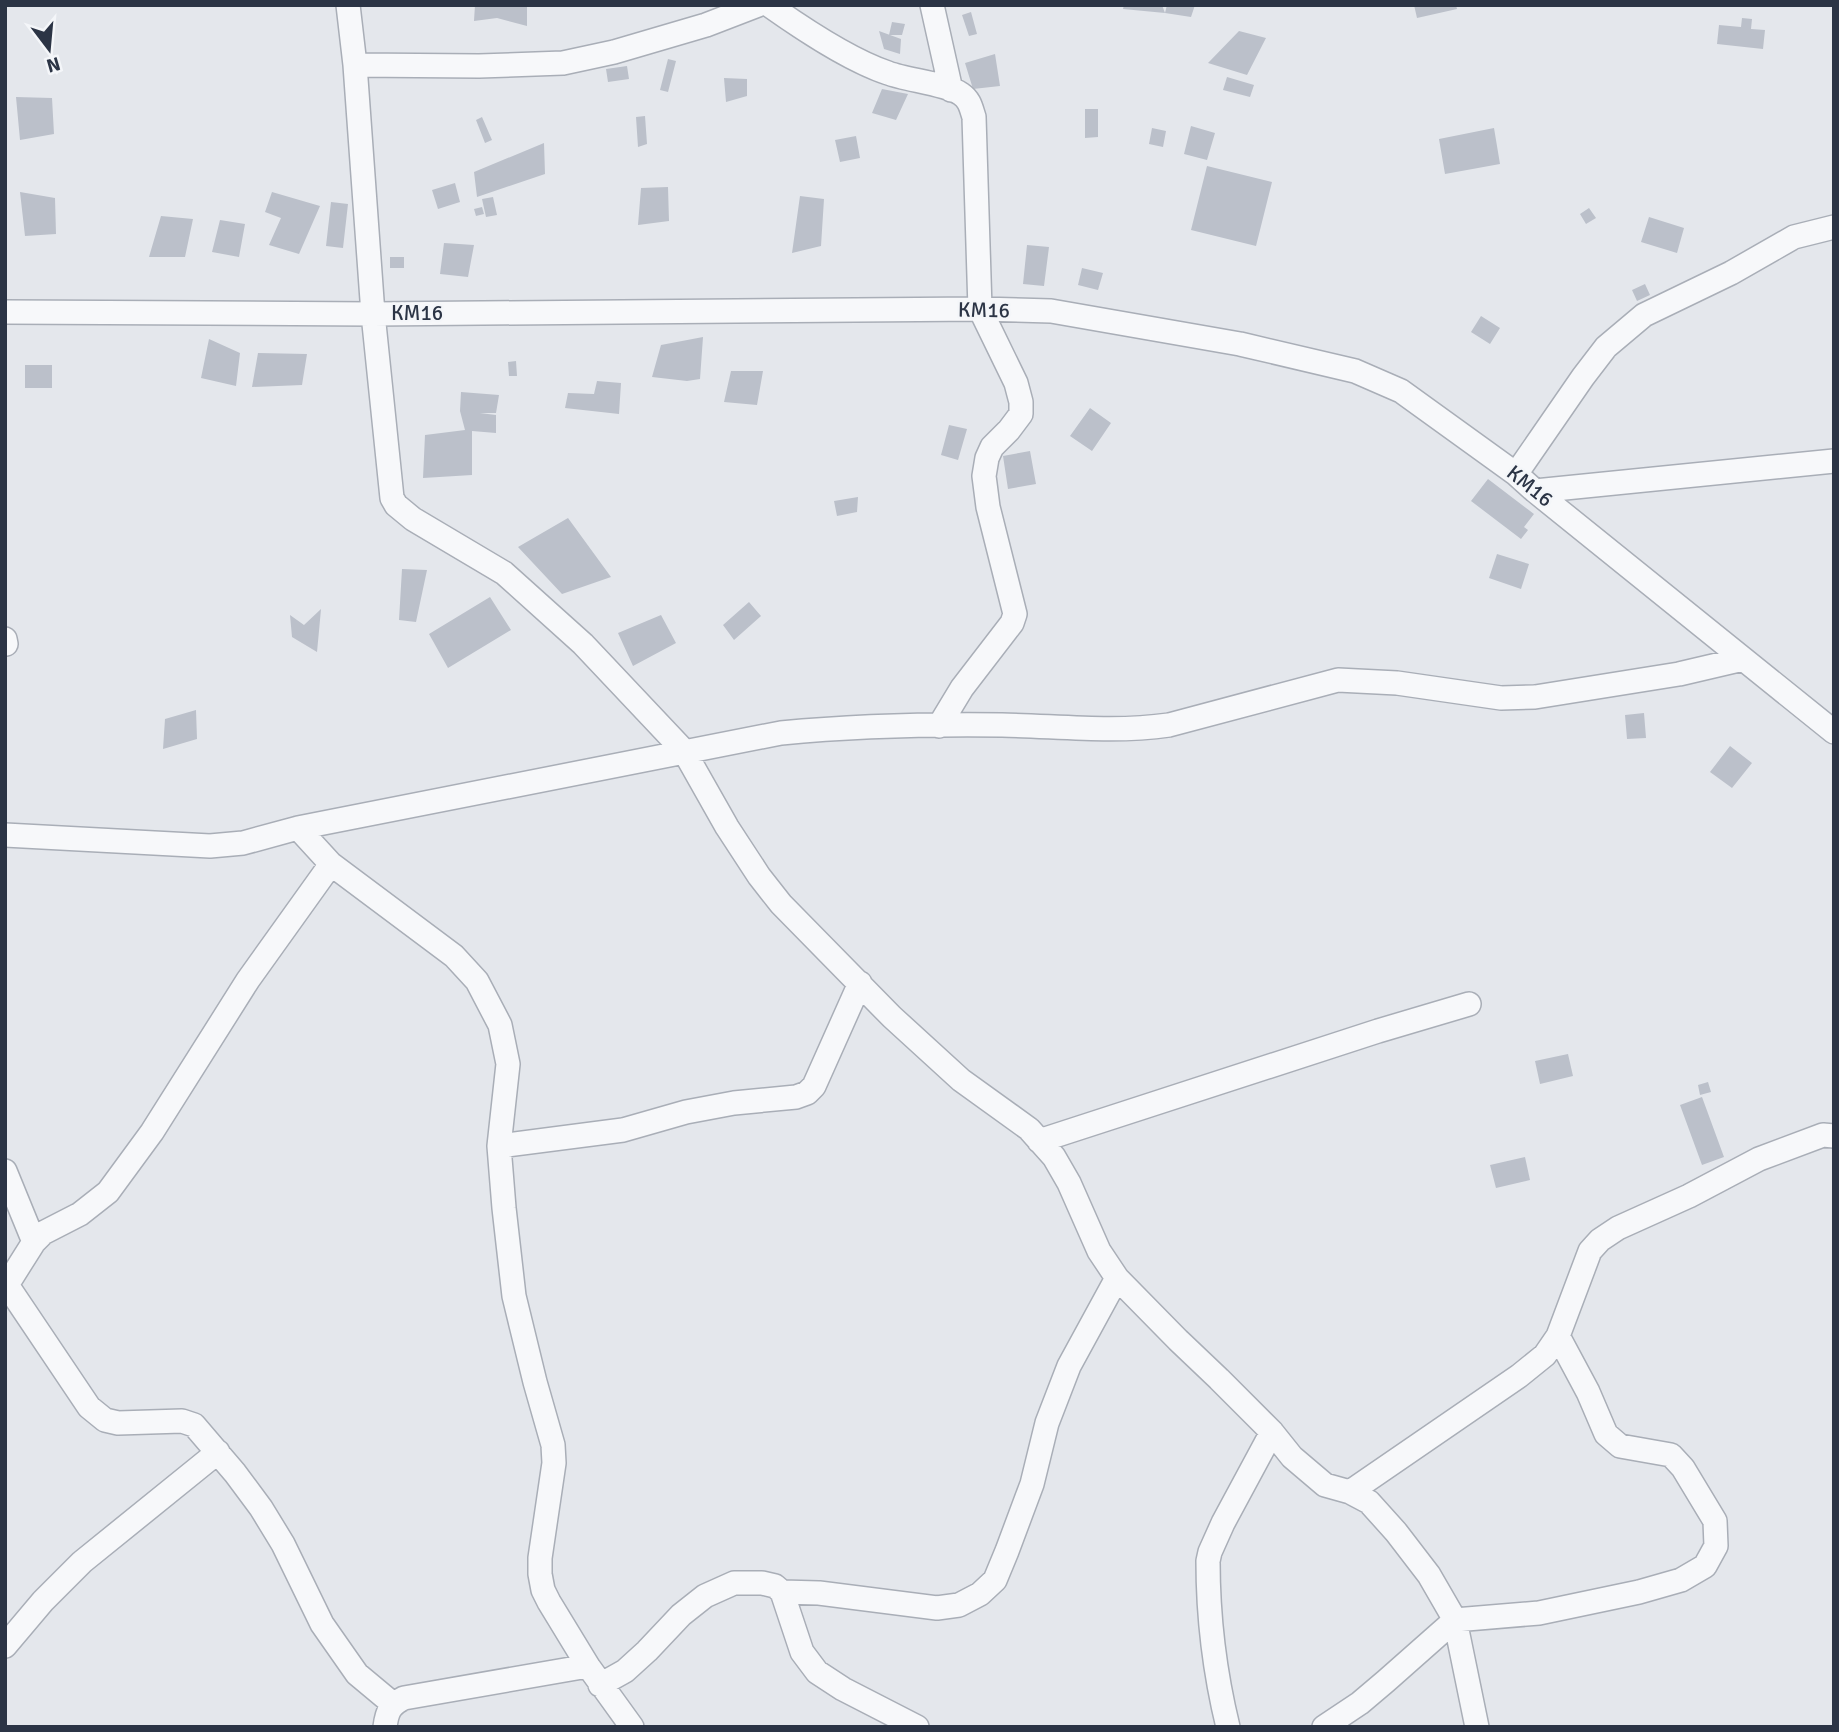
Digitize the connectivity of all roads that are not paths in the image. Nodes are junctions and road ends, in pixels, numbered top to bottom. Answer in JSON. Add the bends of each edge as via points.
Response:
{"nodes":[{"id":1,"x":348,"y":5,"type":"edge"},
{"id":2,"x":769,"y":5,"type":"edge"},
{"id":3,"x":932,"y":5,"type":"edge"},
{"id":4,"x":748,"y":7,"type":"edge"},
{"id":5,"x":355,"y":65,"type":"junction"},
{"id":6,"x":951,"y":90,"type":"junction"},
{"id":7,"x":1834,"y":227,"type":"edge"},
{"id":8,"x":980,"y":309,"type":"junction"},
{"id":9,"x":5,"y":312,"type":"edge"},
{"id":10,"x":373,"y":314,"type":"junction"},
{"id":11,"x":1834,"y":461,"type":"edge"},
{"id":12,"x":1516,"y":474,"type":"junction"},
{"id":13,"x":1535,"y":491,"type":"junction"},
{"id":14,"x":1743,"y":659,"type":"junction"},
{"id":15,"x":939,"y":726,"type":"junction"},
{"id":16,"x":1834,"y":732,"type":"edge"},
{"id":17,"x":684,"y":751,"type":"junction"},
{"id":18,"x":298,"y":828,"type":"junction"},
{"id":19,"x":5,"y":835,"type":"edge"},
{"id":20,"x":331,"y":864,"type":"junction"},
{"id":21,"x":860,"y":983,"type":"junction"},
{"id":22,"x":1469,"y":1004,"type":"dead end"},
{"id":23,"x":1834,"y":1136,"type":"edge"},
{"id":24,"x":1040,"y":1141,"type":"junction"},
{"id":25,"x":499,"y":1146,"type":"junction"},
{"id":26,"x":5,"y":1171,"type":"edge"},
{"id":27,"x":34,"y":1242,"type":"junction"},
{"id":28,"x":1117,"y":1278,"type":"junction"},
{"id":29,"x":6,"y":1286,"type":"edge"},
{"id":30,"x":1558,"y":1336,"type":"junction"},
{"id":31,"x":1272,"y":1432,"type":"junction"},
{"id":32,"x":218,"y":1452,"type":"junction"},
{"id":33,"x":1350,"y":1492,"type":"junction"},
{"id":34,"x":782,"y":1592,"type":"junction"},
{"id":35,"x":1455,"y":1619,"type":"junction"},
{"id":36,"x":5,"y":1646,"type":"edge"},
{"id":37,"x":594,"y":1676,"type":"junction"},
{"id":38,"x":393,"y":1704,"type":"junction"},
{"id":39,"x":385,"y":1727,"type":"edge"},
{"id":40,"x":632,"y":1727,"type":"edge"},
{"id":41,"x":917,"y":1727,"type":"edge"},
{"id":42,"x":1228,"y":1727,"type":"edge"},
{"id":43,"x":1324,"y":1727,"type":"edge"},
{"id":44,"x":1477,"y":1727,"type":"edge"}],
"edges":[{"from":1,"to":5,"type":"street"},
{"from":2,"to":6,"type":"street","via":[[856,59],[887,73]]},
{"from":3,"to":6,"type":"street"},
{"from":4,"to":5,"type":"street","via":[[706,25],[564,63]]},
{"from":5,"to":10,"type":"street"},
{"from":6,"to":8,"type":"street","via":[[969,101],[974,117]]},
{"from":7,"to":12,"type":"street","via":[[1794,237],[1644,315],[1606,347]]},
{"from":8,"to":10,"type":"street","name":"KM16"},
{"from":8,"to":12,"type":"street","name":"KM16","via":[[1051,311],[1240,344],[1355,371],[1401,391]]},
{"from":8,"to":15,"type":"street","via":[[1021,402],[1021,414],[992,447],[984,476],[1015,614]]},
{"from":9,"to":10,"type":"street","name":"KM16"},
{"from":10,"to":17,"type":"street","via":[[396,505],[504,573],[583,644]]},
{"from":11,"to":13,"type":"street"},
{"from":12,"to":13,"type":"street","name":"KM16"},
{"from":13,"to":14,"type":"street","name":"KM16"},
{"from":14,"to":15,"type":"street","via":[[1535,697],[1501,698],[1338,680],[1149,728]]},
{"from":14,"to":16,"type":"street","name":"KM16"},
{"from":15,"to":17,"type":"street","via":[[781,733]]},
{"from":17,"to":18,"type":"street"},
{"from":17,"to":21,"type":"street","via":[[727,827],[781,904]]},
{"from":18,"to":19,"type":"street","via":[[243,843],[211,846]]},
{"from":18,"to":20,"type":"street"},
{"from":20,"to":25,"type":"street","via":[[454,956],[477,981],[500,1025],[508,1063]]},
{"from":20,"to":27,"type":"street","via":[[108,1192]]},
{"from":21,"to":24,"type":"street","via":[[961,1080]]},
{"from":21,"to":25,"type":"street","via":[[807,1093],[686,1112],[623,1130]]},
{"from":22,"to":24,"type":"street"},
{"from":23,"to":30,"type":"street","via":[[1823,1135],[1759,1159],[1600,1240],[1590,1251]]},
{"from":24,"to":28,"type":"street","via":[[1069,1183],[1099,1251]]},
{"from":25,"to":37,"type":"street","via":[[514,1296],[555,1463],[540,1574],[549,1602]]},
{"from":26,"to":27,"type":"street"},
{"from":27,"to":29,"type":"street"},
{"from":28,"to":31,"type":"street"},
{"from":28,"to":34,"type":"street","via":[[1069,1366],[1007,1551],[995,1580],[981,1594],[960,1605],[937,1608]]},
{"from":29,"to":32,"type":"street","via":[[89,1407],[105,1420],[182,1421],[194,1425]]},
{"from":30,"to":33,"type":"street","via":[[1545,1355],[1520,1376]]},
{"from":30,"to":35,"type":"street","via":[[1606,1434],[1620,1446],[1671,1455],[1715,1521],[1717,1546],[1705,1566],[1681,1580],[1639,1592],[1539,1613]]},
{"from":31,"to":33,"type":"street","via":[[1292,1457],[1325,1485]]},
{"from":31,"to":42,"type":"street","via":[[1223,1523],[1208,1562],[1215,1651]]},
{"from":32,"to":36,"type":"street","via":[[82,1562]]},
{"from":32,"to":38,"type":"street","via":[[283,1544],[322,1625],[357,1674]]},
{"from":33,"to":35,"type":"street","via":[[1369,1502],[1396,1532]]},
{"from":34,"to":37,"type":"street","via":[[762,1583],[734,1583],[705,1596],[681,1615],[625,1671]]},
{"from":34,"to":41,"type":"street","via":[[802,1652],[817,1672]]},
{"from":35,"to":43,"type":"street","via":[[1369,1696]]},
{"from":35,"to":44,"type":"street"},
{"from":37,"to":38,"type":"street","via":[[416,1695]]},
{"from":37,"to":40,"type":"street"},
{"from":38,"to":39,"type":"street"}]}
